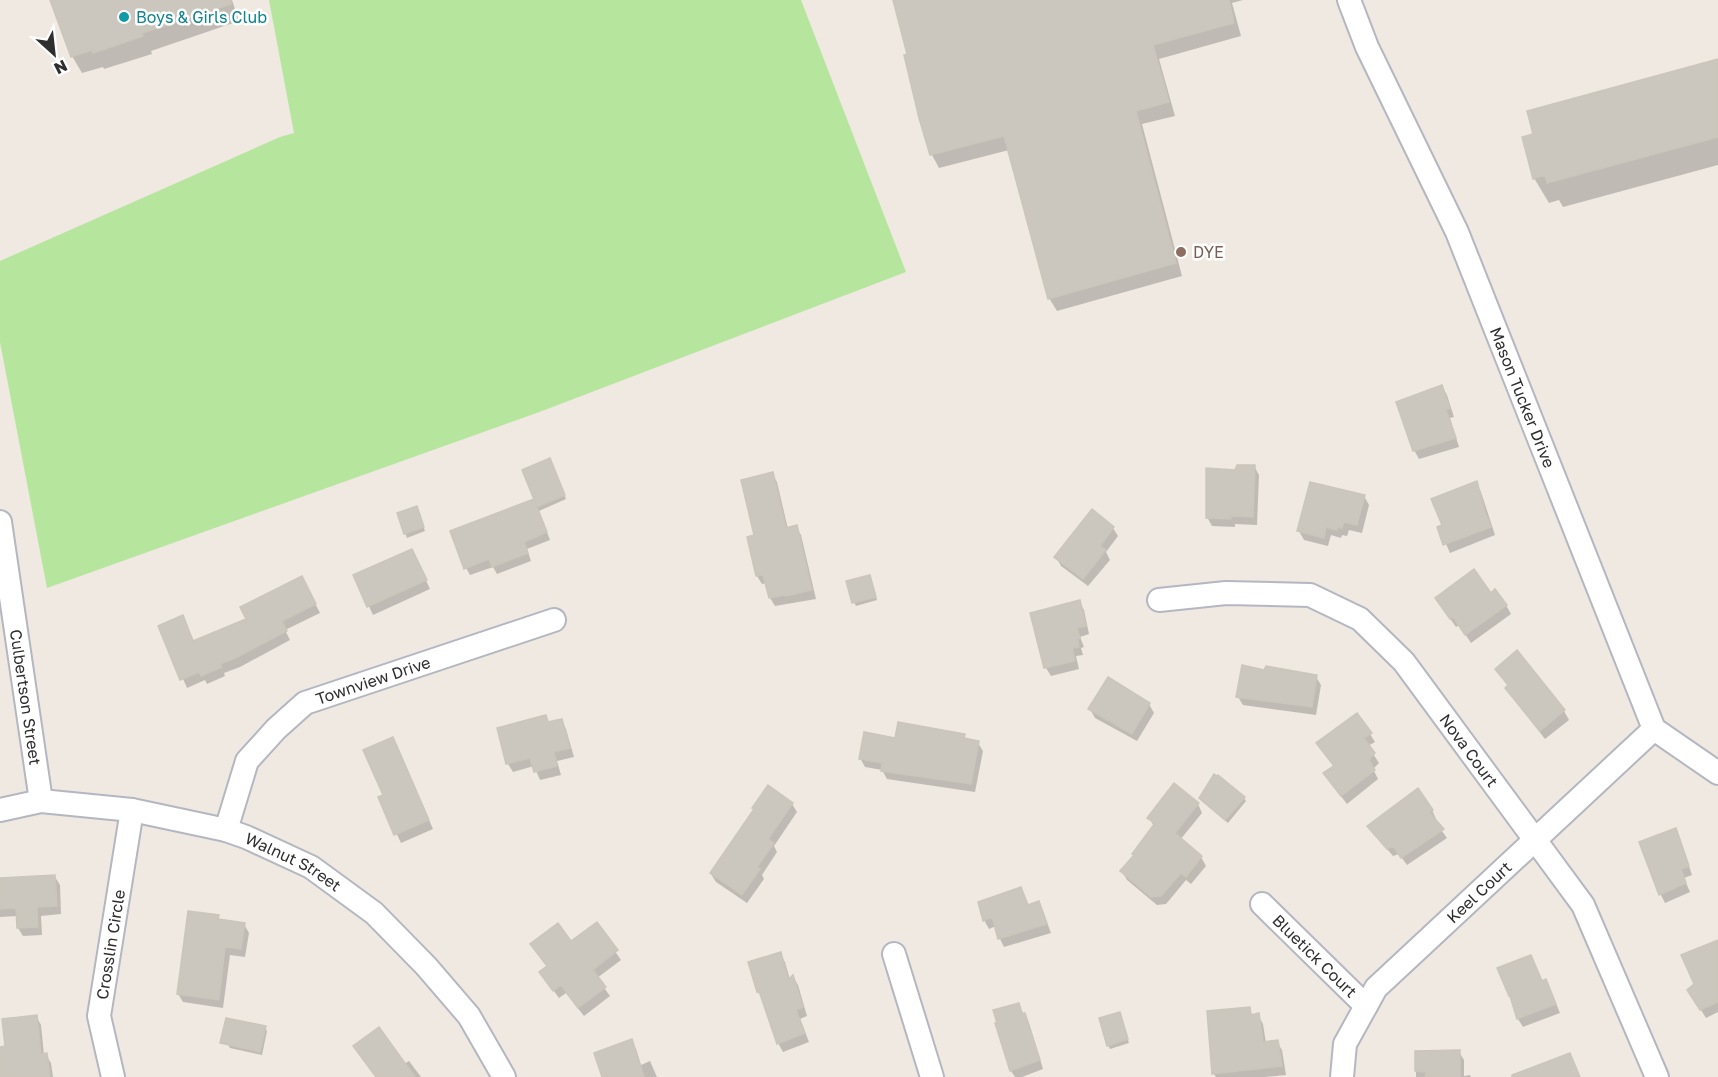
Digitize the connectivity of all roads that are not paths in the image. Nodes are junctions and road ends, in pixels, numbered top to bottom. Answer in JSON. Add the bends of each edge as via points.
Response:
{"nodes":[{"id":1,"x":1349,"y":0,"type":"edge"},
{"id":2,"x":0,"y":522,"type":"edge"},
{"id":3,"x":1159,"y":600,"type":"dead end"},
{"id":4,"x":554,"y":620,"type":"dead end"},
{"id":5,"x":1654,"y":729,"type":"junction"},
{"id":6,"x":1718,"y":773,"type":"edge"},
{"id":7,"x":41,"y":801,"type":"junction"},
{"id":8,"x":0,"y":810,"type":"edge"},
{"id":9,"x":132,"y":810,"type":"junction"},
{"id":10,"x":226,"y":830,"type":"junction"},
{"id":11,"x":1535,"y":840,"type":"junction"},
{"id":12,"x":1262,"y":904,"type":"dead end"},
{"id":13,"x":894,"y":954,"type":"dead end"},
{"id":14,"x":1366,"y":1006,"type":"junction"},
{"id":15,"x":113,"y":1077,"type":"edge"},
{"id":16,"x":504,"y":1077,"type":"edge"},
{"id":17,"x":932,"y":1077,"type":"edge"},
{"id":18,"x":1342,"y":1077,"type":"edge"},
{"id":19,"x":1657,"y":1077,"type":"edge"}],
"edges":[{"from":1,"to":5,"type":"street","name":"Mason Tucker Drive","via":[[1367,47],[1457,232]]},
{"from":2,"to":7,"type":"street","name":"Culbertson Street"},
{"from":3,"to":11,"type":"street","name":"Nova Court","via":[[1226,593],[1310,595],[1360,619],[1404,662]]},
{"from":4,"to":10,"type":"street","name":"Townview Drive","via":[[305,703],[247,761]]},
{"from":5,"to":6,"type":"street"},
{"from":5,"to":11,"type":"street","name":"Keel Court"},
{"from":7,"to":8,"type":"street","name":"Walnut Street"},
{"from":7,"to":9,"type":"street","name":"Walnut Street"},
{"from":9,"to":10,"type":"street","name":"Walnut Street"},
{"from":9,"to":15,"type":"street","name":"Crosslin Circle","via":[[99,1016]]},
{"from":10,"to":16,"type":"street","name":"Walnut Street","via":[[311,867],[374,913],[469,1016]]},
{"from":11,"to":14,"type":"street","name":"Keel Court","via":[[1376,988]]},
{"from":11,"to":19,"type":"street","name":"Nova Court","via":[[1583,905]]},
{"from":12,"to":14,"type":"street","name":"Bluetick Court"},
{"from":13,"to":17,"type":"street"},
{"from":14,"to":18,"type":"street","name":"Keel Court","via":[[1345,1044]]}]}
